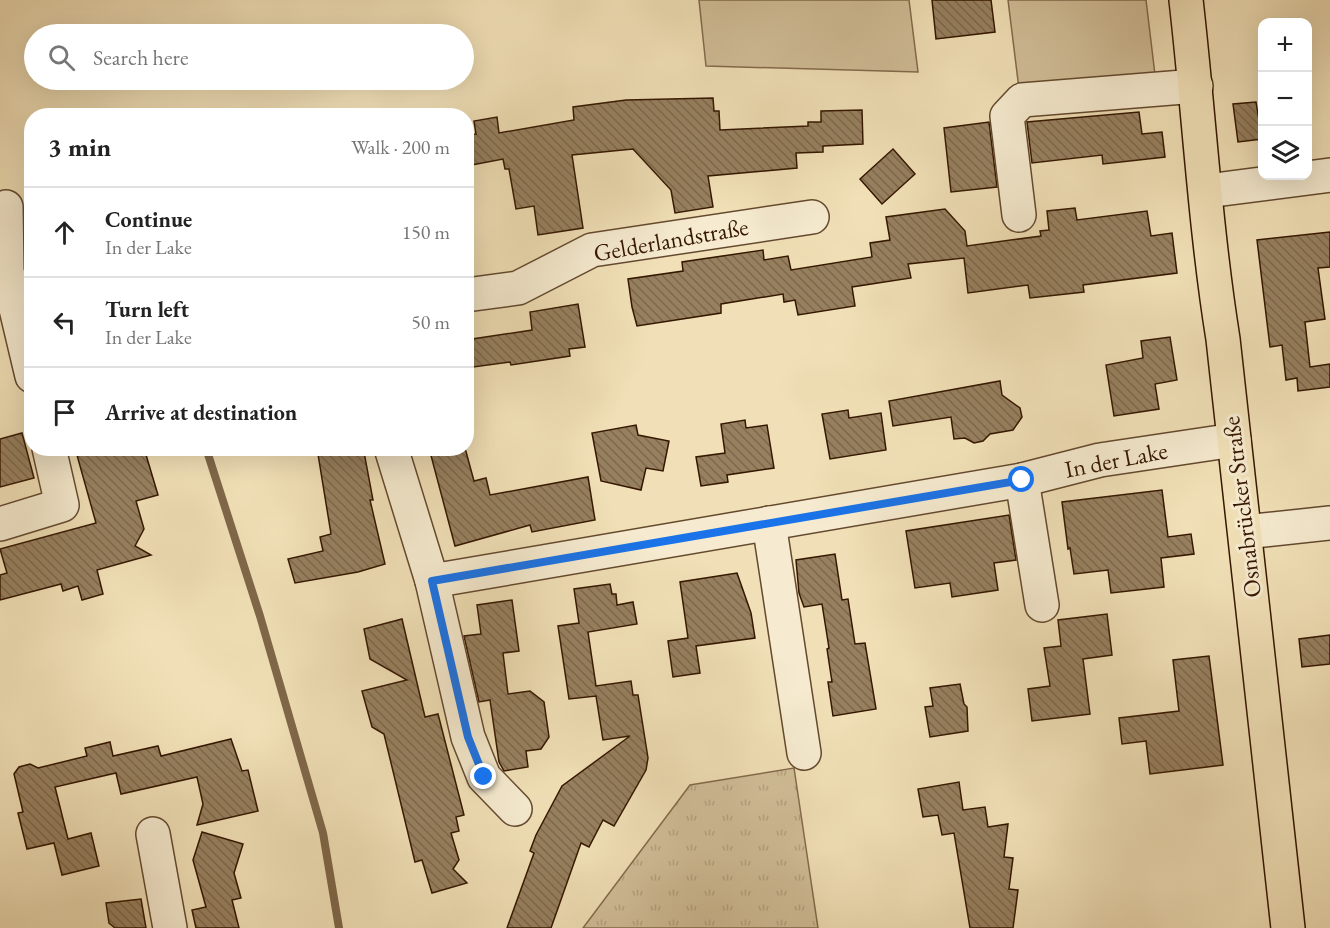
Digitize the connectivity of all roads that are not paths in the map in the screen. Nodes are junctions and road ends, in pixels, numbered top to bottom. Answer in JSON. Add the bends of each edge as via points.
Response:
{"nodes":[{"id":1,"x":1186,"y":0,"type":"edge"},
{"id":2,"x":1196,"y":86,"type":"junction"},
{"id":3,"x":1330,"y":175,"type":"edge"},
{"id":4,"x":1207,"y":191,"type":"junction"},
{"id":5,"x":12,"y":207,"type":"edge"},
{"id":6,"x":1019,"y":215,"type":"dead end"},
{"id":7,"x":812,"y":217,"type":"dead end"},
{"id":8,"x":474,"y":294,"type":"edge"},
{"id":9,"x":24,"y":342,"type":"edge"},
{"id":10,"x":1234,"y":440,"type":"junction"},
{"id":11,"x":51,"y":456,"type":"edge"},
{"id":12,"x":393,"y":456,"type":"edge"},
{"id":13,"x":1022,"y":480,"type":"junction"},
{"id":14,"x":1330,"y":522,"type":"edge"},
{"id":15,"x":769,"y":523,"type":"junction"},
{"id":16,"x":0,"y":524,"type":"edge"},
{"id":17,"x":1245,"y":532,"type":"junction"},
{"id":18,"x":432,"y":581,"type":"junction"},
{"id":19,"x":1042,"y":605,"type":"dead end"},
{"id":20,"x":804,"y":753,"type":"dead end"},
{"id":21,"x":515,"y":809,"type":"dead end"},
{"id":22,"x":153,"y":834,"type":"dead end"},
{"id":23,"x":170,"y":928,"type":"edge"},
{"id":24,"x":1288,"y":928,"type":"edge"}],
"edges":[{"from":1,"to":2,"type":"main road","name":"Osnabrücker Straße"},
{"from":2,"to":4,"type":"main road","name":"Osnabrücker Straße"},
{"from":2,"to":6,"type":"street","via":[[1022,100],[1007,116]]},
{"from":3,"to":4,"type":"street"},
{"from":4,"to":10,"type":"main road","name":"Osnabrücker Straße","via":[[1210,259]]},
{"from":5,"to":9,"type":"street","via":[[7,271]]},
{"from":7,"to":8,"type":"street","name":"Gelderlandstraße","via":[[592,250],[518,288]]},
{"from":10,"to":13,"type":"street","name":"In der Lake","via":[[1100,460]]},
{"from":10,"to":17,"type":"main road","name":"Osnabrücker Straße"},
{"from":11,"to":16,"type":"street","via":[[62,505]]},
{"from":12,"to":18,"type":"street"},
{"from":13,"to":15,"type":"street","name":"In der Lake"},
{"from":13,"to":19,"type":"street"},
{"from":14,"to":17,"type":"street"},
{"from":15,"to":18,"type":"street","name":"In der Lake"},
{"from":15,"to":20,"type":"street"},
{"from":17,"to":24,"type":"main road","name":"Osnabrücker Straße"},
{"from":18,"to":21,"type":"street","via":[[468,737],[484,777]]},
{"from":22,"to":23,"type":"street"}]}
